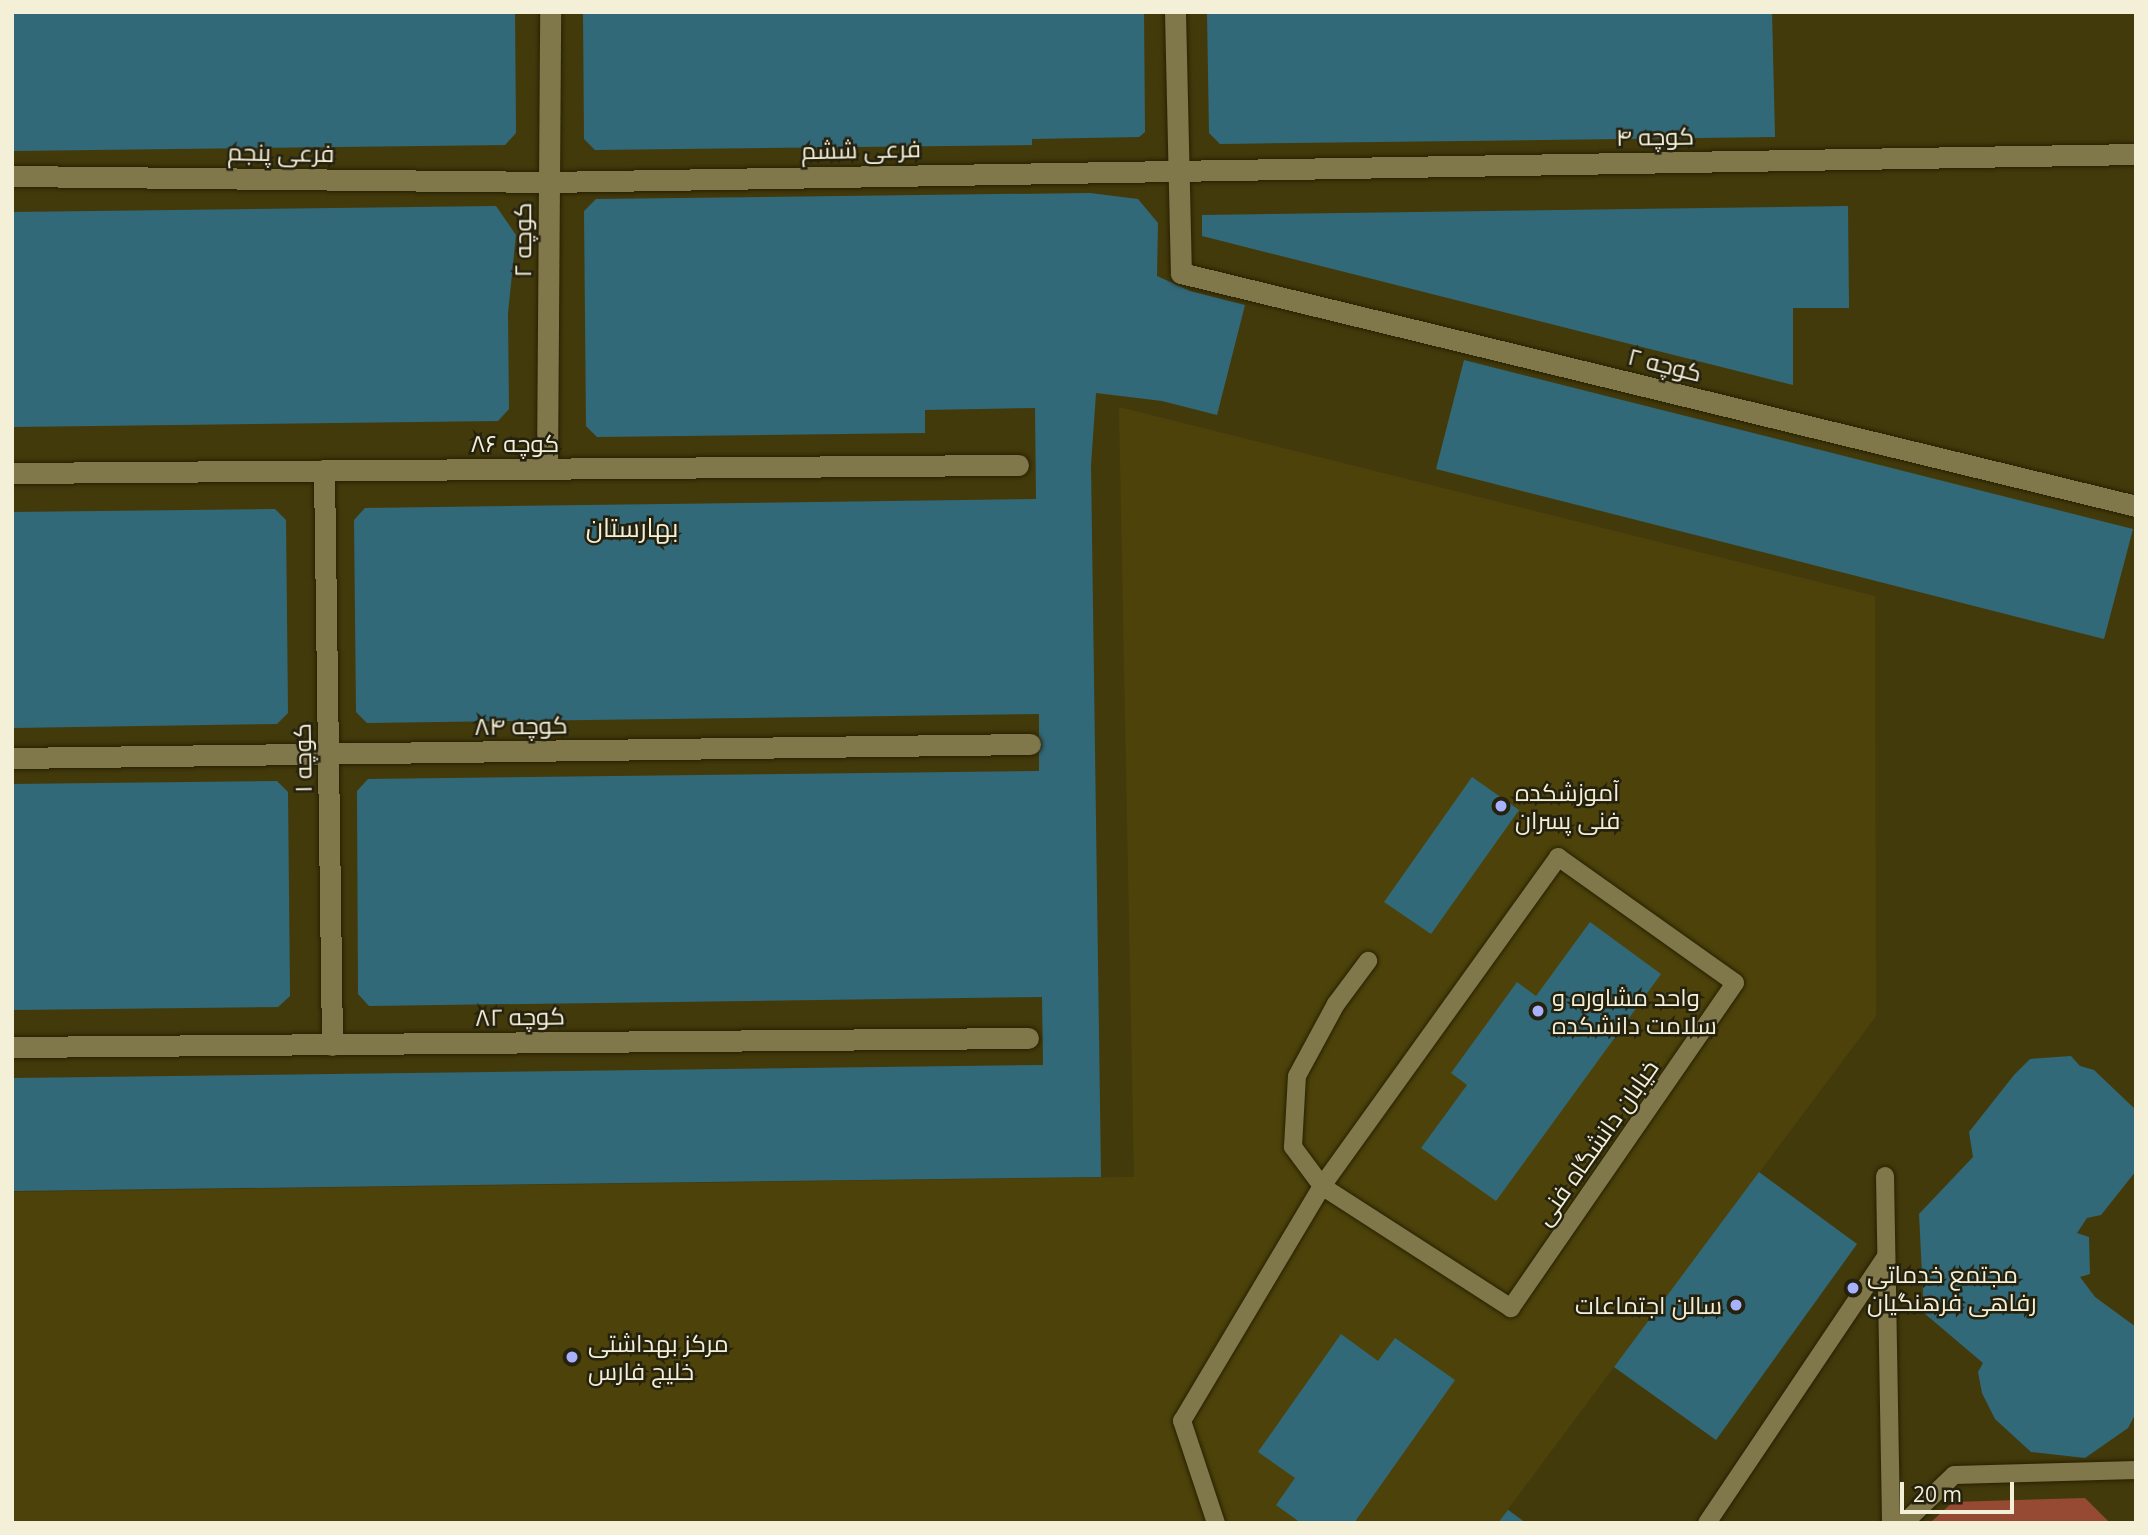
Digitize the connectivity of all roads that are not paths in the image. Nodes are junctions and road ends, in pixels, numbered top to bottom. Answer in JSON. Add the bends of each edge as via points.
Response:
{"nodes":[{"id":1,"x":550,"y":12,"type":"edge"},
{"id":2,"x":1175,"y":12,"type":"edge"},
{"id":3,"x":2136,"y":154,"type":"edge"},
{"id":4,"x":1175,"y":170,"type":"junction"},
{"id":5,"x":12,"y":176,"type":"edge"},
{"id":6,"x":549,"y":181,"type":"junction"},
{"id":7,"x":1018,"y":465,"type":"dead end"},
{"id":8,"x":547,"y":469,"type":"junction"},
{"id":9,"x":324,"y":470,"type":"junction"},
{"id":10,"x":12,"y":473,"type":"edge"},
{"id":11,"x":2136,"y":506,"type":"edge"},
{"id":12,"x":1030,"y":744,"type":"dead end"},
{"id":13,"x":328,"y":754,"type":"junction"},
{"id":14,"x":12,"y":758,"type":"edge"},
{"id":15,"x":1368,"y":961,"type":"dead end"},
{"id":16,"x":1028,"y":1038,"type":"dead end"},
{"id":17,"x":332,"y":1045,"type":"junction"},
{"id":18,"x":12,"y":1046,"type":"edge"},
{"id":19,"x":1885,"y":1176,"type":"dead end"},
{"id":20,"x":1322,"y":1185,"type":"junction"},
{"id":21,"x":1886,"y":1257,"type":"junction"},
{"id":22,"x":2136,"y":1471,"type":"edge"},
{"id":23,"x":1216,"y":1523,"type":"edge"},
{"id":24,"x":1707,"y":1523,"type":"edge"},
{"id":25,"x":1891,"y":1523,"type":"edge"},
{"id":26,"x":1904,"y":1523,"type":"edge"}],
"edges":[{"from":1,"to":6,"type":"street","name":"کوچه ۲"},
{"from":2,"to":4,"type":"street"},
{"from":3,"to":4,"type":"street","name":"کوچه ۴"},
{"from":4,"to":6,"type":"street","name":"فرعی ششم"},
{"from":4,"to":11,"type":"street","name":"کوچه ۲","via":[[1181,273]]},
{"from":5,"to":6,"type":"street","name":"فرعی پنجم"},
{"from":6,"to":8,"type":"street","name":"کوچه ۲"},
{"from":7,"to":8,"type":"street","name":"کوچه ۸۶"},
{"from":8,"to":9,"type":"street","name":"کوچه ۸۶"},
{"from":9,"to":10,"type":"street","name":"کوچه ۸۶"},
{"from":9,"to":13,"type":"street","name":"کوچه ۱"},
{"from":12,"to":13,"type":"street","name":"کوچه ۸۴"},
{"from":13,"to":14,"type":"street","name":"کوچه ۸۴"},
{"from":13,"to":17,"type":"street","name":"کوچه ۱"},
{"from":15,"to":20,"type":"lane","name":"خیابان دانشگاه فنی","via":[[1336,1004],[1297,1076],[1293,1147]]},
{"from":16,"to":17,"type":"street","name":"کوچه ۸۲"},
{"from":17,"to":18,"type":"street","name":"کوچه ۸۲"},
{"from":19,"to":21,"type":"lane"},
{"from":20,"to":20,"type":"lane","name":"خیابان دانشگاه فنی","via":[[1558,857],[1735,983],[1511,1308]]},
{"from":20,"to":23,"type":"lane","name":"خیابان دانشگاه فنی","via":[[1182,1422]]},
{"from":21,"to":24,"type":"lane"},
{"from":21,"to":25,"type":"lane"},
{"from":22,"to":26,"type":"lane","via":[[1954,1475]]}]}
